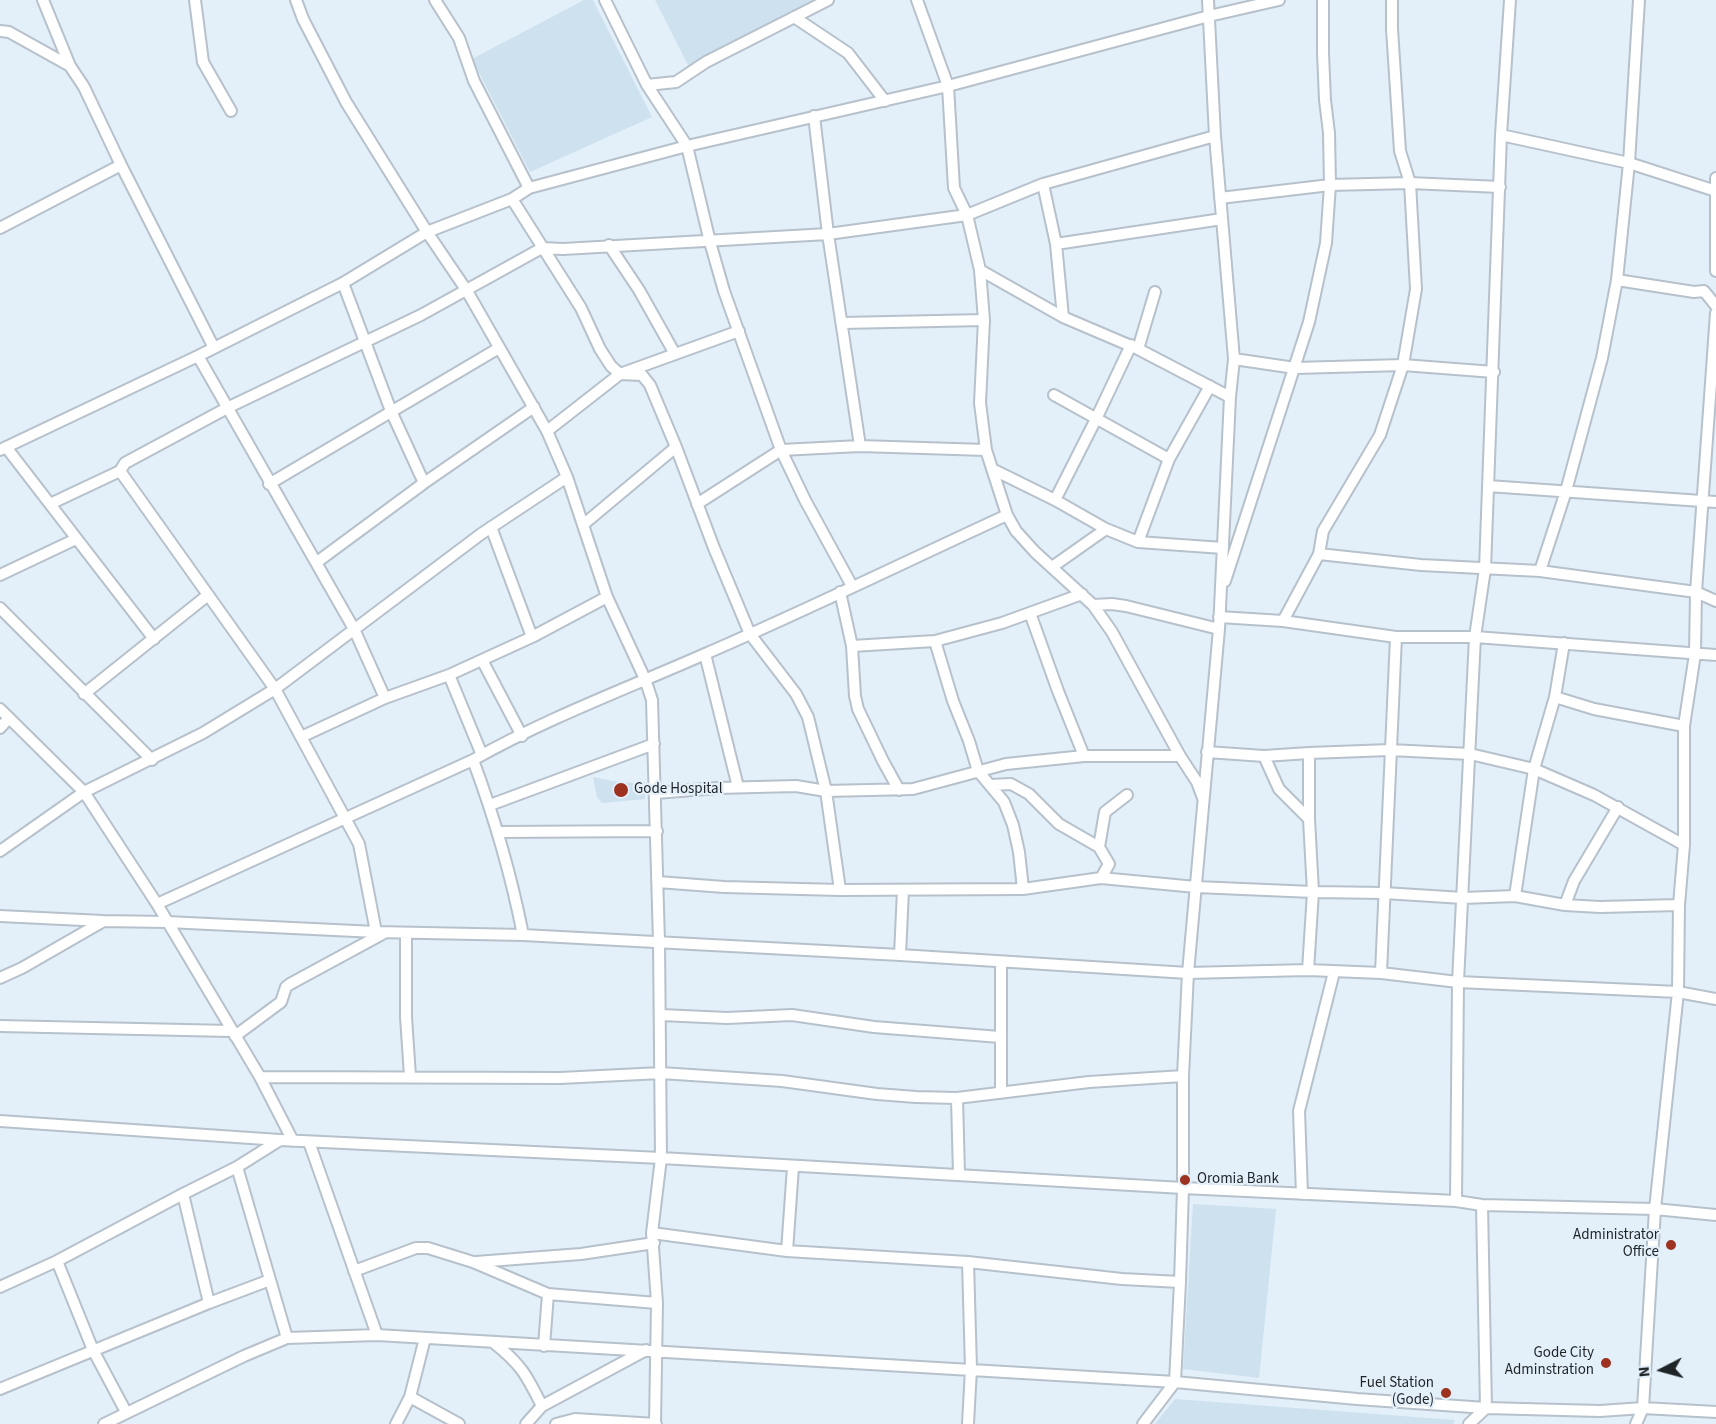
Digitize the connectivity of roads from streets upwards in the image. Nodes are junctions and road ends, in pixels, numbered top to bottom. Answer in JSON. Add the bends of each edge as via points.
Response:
{"nodes":[{"id":1,"x":43,"y":0,"type":"edge"},
{"id":2,"x":195,"y":0,"type":"edge"},
{"id":3,"x":296,"y":0,"type":"edge"},
{"id":4,"x":435,"y":0,"type":"edge"},
{"id":5,"x":605,"y":0,"type":"edge"},
{"id":6,"x":828,"y":0,"type":"edge"},
{"id":7,"x":917,"y":0,"type":"edge"},
{"id":8,"x":1208,"y":0,"type":"edge"},
{"id":9,"x":1279,"y":0,"type":"edge"},
{"id":10,"x":1323,"y":0,"type":"edge"},
{"id":11,"x":1392,"y":0,"type":"edge"},
{"id":12,"x":1510,"y":0,"type":"edge"},
{"id":13,"x":1639,"y":0,"type":"edge"},
{"id":14,"x":1209,"y":16,"type":"junction"},
{"id":15,"x":794,"y":17,"type":"junction"},
{"id":16,"x":0,"y":32,"type":"edge"},
{"id":17,"x":70,"y":66,"type":"junction"},
{"id":18,"x":647,"y":85,"type":"junction"},
{"id":19,"x":948,"y":86,"type":"junction"},
{"id":20,"x":885,"y":101,"type":"junction"},
{"id":21,"x":231,"y":111,"type":"dead end"},
{"id":22,"x":814,"y":116,"type":"junction"},
{"id":23,"x":1502,"y":135,"type":"junction"},
{"id":24,"x":1215,"y":136,"type":"junction"},
{"id":25,"x":687,"y":146,"type":"junction"},
{"id":26,"x":1629,"y":163,"type":"junction"},
{"id":27,"x":121,"y":165,"type":"junction"},
{"id":28,"x":1716,"y":178,"type":"edge"},
{"id":29,"x":1410,"y":183,"type":"junction"},
{"id":30,"x":1043,"y":184,"type":"junction"},
{"id":31,"x":1330,"y":185,"type":"junction"},
{"id":32,"x":1500,"y":187,"type":"junction"},
{"id":33,"x":529,"y":188,"type":"junction"},
{"id":34,"x":1715,"y":191,"type":"edge"},
{"id":35,"x":1220,"y":198,"type":"junction"},
{"id":36,"x":512,"y":199,"type":"junction"},
{"id":37,"x":967,"y":215,"type":"junction"},
{"id":38,"x":1222,"y":219,"type":"junction"},
{"id":39,"x":0,"y":228,"type":"edge"},
{"id":40,"x":427,"y":232,"type":"junction"},
{"id":41,"x":828,"y":234,"type":"junction"},
{"id":42,"x":710,"y":242,"type":"junction"},
{"id":43,"x":1056,"y":244,"type":"junction"},
{"id":44,"x":609,"y":245,"type":"junction"},
{"id":45,"x":542,"y":248,"type":"junction"},
{"id":46,"x":980,"y":270,"type":"junction"},
{"id":47,"x":1716,"y":271,"type":"edge"},
{"id":48,"x":1617,"y":279,"type":"junction"},
{"id":49,"x":343,"y":283,"type":"junction"},
{"id":50,"x":467,"y":291,"type":"junction"},
{"id":51,"x":1155,"y":292,"type":"dead end"},
{"id":52,"x":1716,"y":306,"type":"edge"},
{"id":53,"x":1716,"y":313,"type":"edge"},
{"id":54,"x":1063,"y":317,"type":"junction"},
{"id":55,"x":984,"y":320,"type":"junction"},
{"id":56,"x":842,"y":323,"type":"junction"},
{"id":57,"x":738,"y":331,"type":"junction"},
{"id":58,"x":366,"y":341,"type":"junction"},
{"id":59,"x":1134,"y":347,"type":"junction"},
{"id":60,"x":214,"y":348,"type":"junction"},
{"id":61,"x":499,"y":348,"type":"junction"},
{"id":62,"x":675,"y":354,"type":"junction"},
{"id":63,"x":198,"y":356,"type":"junction"},
{"id":64,"x":1234,"y":359,"type":"junction"},
{"id":65,"x":1403,"y":365,"type":"junction"},
{"id":66,"x":1295,"y":368,"type":"junction"},
{"id":67,"x":1494,"y":372,"type":"junction"},
{"id":68,"x":620,"y":374,"type":"junction"},
{"id":69,"x":1210,"y":387,"type":"junction"},
{"id":70,"x":1054,"y":395,"type":"dead end"},
{"id":71,"x":1230,"y":397,"type":"junction"},
{"id":72,"x":229,"y":407,"type":"junction"},
{"id":73,"x":534,"y":407,"type":"junction"},
{"id":74,"x":391,"y":411,"type":"junction"},
{"id":75,"x":1096,"y":419,"type":"junction"},
{"id":76,"x":547,"y":431,"type":"junction"},
{"id":77,"x":860,"y":446,"type":"junction"},
{"id":78,"x":676,"y":447,"type":"junction"},
{"id":79,"x":3,"y":448,"type":"edge"},
{"id":80,"x":781,"y":450,"type":"junction"},
{"id":81,"x":986,"y":450,"type":"junction"},
{"id":82,"x":1169,"y":459,"type":"junction"},
{"id":83,"x":120,"y":471,"type":"junction"},
{"id":84,"x":994,"y":471,"type":"junction"},
{"id":85,"x":567,"y":477,"type":"junction"},
{"id":86,"x":424,"y":483,"type":"junction"},
{"id":87,"x":269,"y":484,"type":"junction"},
{"id":88,"x":1488,"y":486,"type":"junction"},
{"id":89,"x":1566,"y":491,"type":"junction"},
{"id":90,"x":1055,"y":500,"type":"junction"},
{"id":91,"x":1704,"y":501,"type":"junction"},
{"id":92,"x":1716,"y":502,"type":"edge"},
{"id":93,"x":50,"y":504,"type":"junction"},
{"id":94,"x":697,"y":504,"type":"junction"},
{"id":95,"x":1007,"y":515,"type":"junction"},
{"id":96,"x":584,"y":524,"type":"junction"},
{"id":97,"x":491,"y":528,"type":"junction"},
{"id":98,"x":1106,"y":529,"type":"junction"},
{"id":99,"x":75,"y":539,"type":"junction"},
{"id":100,"x":1138,"y":542,"type":"junction"},
{"id":101,"x":1223,"y":548,"type":"junction"},
{"id":102,"x":1319,"y":554,"type":"junction"},
{"id":103,"x":317,"y":561,"type":"junction"},
{"id":104,"x":1052,"y":567,"type":"junction"},
{"id":105,"x":1485,"y":569,"type":"junction"},
{"id":106,"x":1540,"y":571,"type":"junction"},
{"id":107,"x":0,"y":575,"type":"edge"},
{"id":108,"x":852,"y":586,"type":"junction"},
{"id":109,"x":840,"y":592,"type":"junction"},
{"id":110,"x":1696,"y":592,"type":"junction"},
{"id":111,"x":1082,"y":594,"type":"junction"},
{"id":112,"x":208,"y":595,"type":"junction"},
{"id":113,"x":1219,"y":596,"type":"junction"},
{"id":114,"x":607,"y":597,"type":"junction"},
{"id":115,"x":1716,"y":601,"type":"edge"},
{"id":116,"x":1093,"y":605,"type":"junction"},
{"id":117,"x":0,"y":608,"type":"edge"},
{"id":118,"x":1030,"y":613,"type":"junction"},
{"id":119,"x":1283,"y":621,"type":"junction"},
{"id":120,"x":1219,"y":623,"type":"junction"},
{"id":121,"x":354,"y":629,"type":"junction"},
{"id":122,"x":750,"y":634,"type":"junction"},
{"id":123,"x":532,"y":637,"type":"junction"},
{"id":124,"x":1396,"y":637,"type":"junction"},
{"id":125,"x":1475,"y":637,"type":"junction"},
{"id":126,"x":154,"y":639,"type":"junction"},
{"id":127,"x":935,"y":641,"type":"junction"},
{"id":128,"x":1564,"y":643,"type":"junction"},
{"id":129,"x":852,"y":646,"type":"junction"},
{"id":130,"x":705,"y":654,"type":"junction"},
{"id":131,"x":1695,"y":654,"type":"junction"},
{"id":132,"x":1716,"y":655,"type":"edge"},
{"id":133,"x":483,"y":660,"type":"junction"},
{"id":134,"x":449,"y":675,"type":"junction"},
{"id":135,"x":645,"y":679,"type":"junction"},
{"id":136,"x":275,"y":688,"type":"junction"},
{"id":137,"x":84,"y":694,"type":"junction"},
{"id":138,"x":1555,"y":697,"type":"junction"},
{"id":139,"x":385,"y":698,"type":"junction"},
{"id":140,"x":0,"y":709,"type":"edge"},
{"id":141,"x":9,"y":718,"type":"junction"},
{"id":142,"x":1684,"y":726,"type":"junction"},
{"id":143,"x":0,"y":728,"type":"edge"},
{"id":144,"x":301,"y":736,"type":"junction"},
{"id":145,"x":522,"y":736,"type":"junction"},
{"id":146,"x":654,"y":744,"type":"junction"},
{"id":147,"x":1390,"y":750,"type":"junction"},
{"id":148,"x":1207,"y":752,"type":"junction"},
{"id":149,"x":1309,"y":753,"type":"junction"},
{"id":150,"x":1470,"y":754,"type":"junction"},
{"id":151,"x":1084,"y":756,"type":"junction"},
{"id":152,"x":1180,"y":756,"type":"junction"},
{"id":153,"x":1264,"y":756,"type":"junction"},
{"id":154,"x":478,"y":758,"type":"junction"},
{"id":155,"x":152,"y":760,"type":"junction"},
{"id":156,"x":1534,"y":769,"type":"junction"},
{"id":157,"x":978,"y":771,"type":"junction"},
{"id":158,"x":990,"y":785,"type":"junction"},
{"id":159,"x":738,"y":787,"type":"junction"},
{"id":160,"x":899,"y":790,"type":"junction"},
{"id":161,"x":826,"y":791,"type":"junction"},
{"id":162,"x":84,"y":792,"type":"junction"},
{"id":163,"x":656,"y":793,"type":"junction"},
{"id":164,"x":1127,"y":795,"type":"dead end"},
{"id":165,"x":1204,"y":801,"type":"junction"},
{"id":166,"x":490,"y":805,"type":"junction"},
{"id":167,"x":1618,"y":807,"type":"junction"},
{"id":168,"x":345,"y":819,"type":"junction"},
{"id":169,"x":1309,"y":819,"type":"junction"},
{"id":170,"x":657,"y":831,"type":"junction"},
{"id":171,"x":499,"y":832,"type":"junction"},
{"id":172,"x":1684,"y":845,"type":"junction"},
{"id":173,"x":1099,"y":848,"type":"junction"},
{"id":174,"x":0,"y":851,"type":"edge"},
{"id":175,"x":1101,"y":878,"type":"junction"},
{"id":176,"x":658,"y":882,"type":"junction"},
{"id":177,"x":1196,"y":887,"type":"junction"},
{"id":178,"x":1023,"y":889,"type":"junction"},
{"id":179,"x":840,"y":890,"type":"junction"},
{"id":180,"x":903,"y":890,"type":"junction"},
{"id":181,"x":1313,"y":892,"type":"junction"},
{"id":182,"x":1384,"y":893,"type":"junction"},
{"id":183,"x":1515,"y":896,"type":"junction"},
{"id":184,"x":1463,"y":898,"type":"junction"},
{"id":185,"x":157,"y":904,"type":"junction"},
{"id":186,"x":1564,"y":905,"type":"junction"},
{"id":187,"x":1679,"y":905,"type":"junction"},
{"id":188,"x":0,"y":916,"type":"edge"},
{"id":189,"x":103,"y":921,"type":"junction"},
{"id":190,"x":167,"y":921,"type":"junction"},
{"id":191,"x":380,"y":933,"type":"junction"},
{"id":192,"x":406,"y":933,"type":"junction"},
{"id":193,"x":523,"y":935,"type":"junction"},
{"id":194,"x":660,"y":942,"type":"junction"},
{"id":195,"x":900,"y":955,"type":"junction"},
{"id":196,"x":1001,"y":962,"type":"junction"},
{"id":197,"x":1308,"y":970,"type":"junction"},
{"id":198,"x":1334,"y":972,"type":"junction"},
{"id":199,"x":1188,"y":973,"type":"junction"},
{"id":200,"x":1381,"y":973,"type":"junction"},
{"id":201,"x":0,"y":978,"type":"edge"},
{"id":202,"x":1458,"y":982,"type":"junction"},
{"id":203,"x":1678,"y":992,"type":"junction"},
{"id":204,"x":1716,"y":999,"type":"edge"},
{"id":205,"x":661,"y":1015,"type":"junction"},
{"id":206,"x":0,"y":1026,"type":"edge"},
{"id":207,"x":233,"y":1034,"type":"junction"},
{"id":208,"x":1000,"y":1037,"type":"junction"},
{"id":209,"x":661,"y":1073,"type":"junction"},
{"id":210,"x":410,"y":1076,"type":"junction"},
{"id":211,"x":1183,"y":1076,"type":"junction"},
{"id":212,"x":260,"y":1077,"type":"junction"},
{"id":213,"x":1001,"y":1093,"type":"junction"},
{"id":214,"x":957,"y":1098,"type":"junction"},
{"id":215,"x":0,"y":1121,"type":"edge"},
{"id":216,"x":280,"y":1140,"type":"junction"},
{"id":217,"x":293,"y":1141,"type":"junction"},
{"id":218,"x":309,"y":1142,"type":"junction"},
{"id":219,"x":662,"y":1158,"type":"junction"},
{"id":220,"x":237,"y":1167,"type":"junction"},
{"id":221,"x":793,"y":1167,"type":"junction"},
{"id":222,"x":959,"y":1174,"type":"junction"},
{"id":223,"x":1183,"y":1188,"type":"junction"},
{"id":224,"x":183,"y":1194,"type":"junction"},
{"id":225,"x":1302,"y":1194,"type":"junction"},
{"id":226,"x":1456,"y":1201,"type":"junction"},
{"id":227,"x":1482,"y":1205,"type":"junction"},
{"id":228,"x":1655,"y":1209,"type":"junction"},
{"id":229,"x":1716,"y":1215,"type":"edge"},
{"id":230,"x":653,"y":1238,"type":"junction"},
{"id":231,"x":788,"y":1251,"type":"junction"},
{"id":232,"x":57,"y":1261,"type":"junction"},
{"id":233,"x":473,"y":1262,"type":"junction"},
{"id":234,"x":968,"y":1262,"type":"junction"},
{"id":235,"x":354,"y":1271,"type":"junction"},
{"id":236,"x":270,"y":1280,"type":"junction"},
{"id":237,"x":1180,"y":1282,"type":"junction"},
{"id":238,"x":0,"y":1287,"type":"edge"},
{"id":239,"x":548,"y":1294,"type":"junction"},
{"id":240,"x":209,"y":1303,"type":"junction"},
{"id":241,"x":657,"y":1303,"type":"junction"},
{"id":242,"x":377,"y":1335,"type":"junction"},
{"id":243,"x":288,"y":1338,"type":"junction"},
{"id":244,"x":425,"y":1338,"type":"junction"},
{"id":245,"x":494,"y":1343,"type":"junction"},
{"id":246,"x":544,"y":1346,"type":"junction"},
{"id":247,"x":93,"y":1350,"type":"junction"},
{"id":248,"x":646,"y":1350,"type":"junction"},
{"id":249,"x":658,"y":1351,"type":"junction"},
{"id":250,"x":971,"y":1370,"type":"junction"},
{"id":251,"x":1175,"y":1382,"type":"junction"},
{"id":252,"x":0,"y":1389,"type":"edge"},
{"id":253,"x":410,"y":1397,"type":"junction"},
{"id":254,"x":542,"y":1406,"type":"junction"},
{"id":255,"x":1486,"y":1408,"type":"junction"},
{"id":256,"x":1644,"y":1408,"type":"junction"},
{"id":257,"x":126,"y":1412,"type":"junction"},
{"id":258,"x":1716,"y":1412,"type":"edge"},
{"id":259,"x":105,"y":1424,"type":"edge"},
{"id":260,"x":396,"y":1424,"type":"edge"},
{"id":261,"x":459,"y":1424,"type":"edge"},
{"id":262,"x":526,"y":1424,"type":"edge"},
{"id":263,"x":556,"y":1424,"type":"edge"},
{"id":264,"x":656,"y":1424,"type":"edge"},
{"id":265,"x":968,"y":1424,"type":"edge"},
{"id":266,"x":1143,"y":1424,"type":"edge"},
{"id":267,"x":1469,"y":1424,"type":"edge"},
{"id":268,"x":1636,"y":1424,"type":"edge"}],
"edges":[{"from":1,"to":17,"type":"street"},
{"from":2,"to":21,"type":"street","via":[[203,62]]},
{"from":3,"to":40,"type":"street","via":[[346,102]]},
{"from":4,"to":33,"type":"street","via":[[459,38],[474,81]]},
{"from":5,"to":18,"type":"street"},
{"from":6,"to":15,"type":"street"},
{"from":7,"to":19,"type":"street"},
{"from":8,"to":14,"type":"street"},
{"from":9,"to":14,"type":"street"},
{"from":10,"to":31,"type":"street"},
{"from":11,"to":29,"type":"street","via":[[1400,151]]},
{"from":12,"to":23,"type":"street"},
{"from":13,"to":26,"type":"street"},
{"from":14,"to":19,"type":"street"},
{"from":14,"to":24,"type":"street"},
{"from":15,"to":18,"type":"street","via":[[706,62],[676,82]]},
{"from":15,"to":20,"type":"street","via":[[848,53]]},
{"from":16,"to":17,"type":"street","via":[[9,32]]},
{"from":17,"to":27,"type":"street"},
{"from":18,"to":25,"type":"street"},
{"from":19,"to":20,"type":"street"},
{"from":19,"to":37,"type":"street","via":[[953,181]]},
{"from":20,"to":22,"type":"street"},
{"from":22,"to":25,"type":"street"},
{"from":22,"to":41,"type":"street"},
{"from":23,"to":26,"type":"street"},
{"from":23,"to":32,"type":"street"},
{"from":24,"to":30,"type":"street"},
{"from":24,"to":35,"type":"street"},
{"from":25,"to":33,"type":"street"},
{"from":25,"to":42,"type":"street"},
{"from":26,"to":34,"type":"street"},
{"from":26,"to":48,"type":"street"},
{"from":27,"to":39,"type":"street"},
{"from":27,"to":60,"type":"street"},
{"from":28,"to":34,"type":"street"},
{"from":29,"to":31,"type":"street"},
{"from":29,"to":32,"type":"street"},
{"from":29,"to":65,"type":"street","via":[[1416,289]]},
{"from":30,"to":37,"type":"street"},
{"from":30,"to":43,"type":"street"},
{"from":31,"to":35,"type":"street"},
{"from":31,"to":66,"type":"street","via":[[1326,243]]},
{"from":32,"to":67,"type":"street"},
{"from":33,"to":36,"type":"street"},
{"from":34,"to":47,"type":"street"},
{"from":35,"to":38,"type":"street"},
{"from":36,"to":40,"type":"street"},
{"from":36,"to":45,"type":"street"},
{"from":37,"to":41,"type":"street"},
{"from":37,"to":46,"type":"street"},
{"from":38,"to":43,"type":"street"},
{"from":38,"to":64,"type":"street"},
{"from":40,"to":49,"type":"street"},
{"from":40,"to":50,"type":"street"},
{"from":41,"to":42,"type":"street"},
{"from":41,"to":56,"type":"street"},
{"from":42,"to":44,"type":"street"},
{"from":42,"to":57,"type":"street"},
{"from":43,"to":54,"type":"street"},
{"from":44,"to":45,"type":"street"},
{"from":44,"to":62,"type":"street"},
{"from":45,"to":50,"type":"street"},
{"from":45,"to":68,"type":"street","via":[[581,308],[610,366]]},
{"from":46,"to":54,"type":"street"},
{"from":46,"to":55,"type":"street"},
{"from":48,"to":52,"type":"street","via":[[1704,291]]},
{"from":48,"to":89,"type":"street","via":[[1602,358]]},
{"from":49,"to":58,"type":"street"},
{"from":49,"to":60,"type":"street"},
{"from":50,"to":58,"type":"street"},
{"from":50,"to":61,"type":"street"},
{"from":51,"to":59,"type":"street"},
{"from":53,"to":91,"type":"street"},
{"from":54,"to":59,"type":"street"},
{"from":55,"to":56,"type":"street"},
{"from":55,"to":81,"type":"street","via":[[980,403]]},
{"from":56,"to":77,"type":"street"},
{"from":57,"to":62,"type":"street"},
{"from":57,"to":80,"type":"street"},
{"from":58,"to":72,"type":"street"},
{"from":58,"to":74,"type":"street"},
{"from":59,"to":69,"type":"street"},
{"from":59,"to":75,"type":"street"},
{"from":60,"to":63,"type":"street"},
{"from":61,"to":73,"type":"street"},
{"from":61,"to":74,"type":"street"},
{"from":62,"to":68,"type":"street"},
{"from":63,"to":72,"type":"street"},
{"from":63,"to":79,"type":"street"},
{"from":64,"to":66,"type":"street"},
{"from":64,"to":71,"type":"street"},
{"from":65,"to":66,"type":"street"},
{"from":65,"to":67,"type":"street"},
{"from":65,"to":102,"type":"street","via":[[1380,435],[1323,531]]},
{"from":66,"to":113,"type":"street"},
{"from":67,"to":88,"type":"street"},
{"from":68,"to":76,"type":"street"},
{"from":68,"to":78,"type":"street","via":[[646,378]]},
{"from":69,"to":71,"type":"street"},
{"from":69,"to":82,"type":"street"},
{"from":70,"to":75,"type":"street"},
{"from":71,"to":101,"type":"street"},
{"from":72,"to":83,"type":"street","via":[[124,463]]},
{"from":72,"to":87,"type":"street"},
{"from":73,"to":76,"type":"street"},
{"from":73,"to":86,"type":"street"},
{"from":74,"to":86,"type":"street"},
{"from":74,"to":87,"type":"street"},
{"from":75,"to":82,"type":"street"},
{"from":75,"to":90,"type":"street"},
{"from":76,"to":85,"type":"street"},
{"from":77,"to":80,"type":"street"},
{"from":77,"to":81,"type":"street"},
{"from":78,"to":94,"type":"street"},
{"from":78,"to":96,"type":"street"},
{"from":79,"to":93,"type":"street"},
{"from":80,"to":94,"type":"street"},
{"from":80,"to":108,"type":"street"},
{"from":81,"to":84,"type":"street"},
{"from":82,"to":100,"type":"street"},
{"from":83,"to":93,"type":"street"},
{"from":83,"to":112,"type":"street"},
{"from":84,"to":90,"type":"street"},
{"from":84,"to":95,"type":"street"},
{"from":85,"to":96,"type":"street"},
{"from":85,"to":97,"type":"street"},
{"from":86,"to":103,"type":"street"},
{"from":87,"to":103,"type":"street"},
{"from":88,"to":89,"type":"street"},
{"from":88,"to":105,"type":"street"},
{"from":89,"to":91,"type":"street"},
{"from":89,"to":106,"type":"street"},
{"from":90,"to":98,"type":"street"},
{"from":91,"to":92,"type":"street"},
{"from":91,"to":110,"type":"street"},
{"from":93,"to":99,"type":"street"},
{"from":94,"to":122,"type":"street"},
{"from":95,"to":104,"type":"street","via":[[1016,531]]},
{"from":95,"to":108,"type":"street"},
{"from":96,"to":114,"type":"street"},
{"from":97,"to":121,"type":"street"},
{"from":97,"to":123,"type":"street"},
{"from":98,"to":100,"type":"street"},
{"from":98,"to":104,"type":"street"},
{"from":99,"to":107,"type":"street"},
{"from":99,"to":126,"type":"street"},
{"from":100,"to":101,"type":"street"},
{"from":101,"to":113,"type":"street"},
{"from":102,"to":105,"type":"street"},
{"from":102,"to":119,"type":"street"},
{"from":103,"to":121,"type":"street"},
{"from":104,"to":111,"type":"street"},
{"from":105,"to":106,"type":"street"},
{"from":105,"to":125,"type":"street"},
{"from":106,"to":110,"type":"street"},
{"from":108,"to":109,"type":"street"},
{"from":109,"to":122,"type":"street"},
{"from":109,"to":129,"type":"street"},
{"from":110,"to":115,"type":"street"},
{"from":110,"to":131,"type":"street"},
{"from":111,"to":116,"type":"street"},
{"from":111,"to":118,"type":"street"},
{"from":112,"to":126,"type":"street"},
{"from":112,"to":136,"type":"street"},
{"from":113,"to":120,"type":"street"},
{"from":114,"to":123,"type":"street"},
{"from":114,"to":135,"type":"street"},
{"from":116,"to":120,"type":"street","via":[[1126,606]]},
{"from":116,"to":152,"type":"street"},
{"from":117,"to":137,"type":"street"},
{"from":118,"to":127,"type":"street"},
{"from":118,"to":151,"type":"street"},
{"from":119,"to":120,"type":"street"},
{"from":119,"to":124,"type":"street"},
{"from":120,"to":148,"type":"street"},
{"from":121,"to":136,"type":"street"},
{"from":121,"to":139,"type":"street"},
{"from":122,"to":130,"type":"street"},
{"from":122,"to":161,"type":"street","via":[[796,694],[808,717]]},
{"from":123,"to":133,"type":"street"},
{"from":124,"to":125,"type":"street"},
{"from":124,"to":147,"type":"street"},
{"from":125,"to":128,"type":"street"},
{"from":125,"to":150,"type":"street"},
{"from":126,"to":137,"type":"street"},
{"from":127,"to":129,"type":"street"},
{"from":127,"to":157,"type":"street"},
{"from":128,"to":131,"type":"street"},
{"from":128,"to":138,"type":"street"},
{"from":129,"to":160,"type":"street","via":[[858,709]]},
{"from":130,"to":135,"type":"street"},
{"from":130,"to":159,"type":"street"},
{"from":131,"to":132,"type":"street"},
{"from":131,"to":142,"type":"street"},
{"from":133,"to":134,"type":"street"},
{"from":133,"to":145,"type":"street"},
{"from":134,"to":139,"type":"street"},
{"from":134,"to":154,"type":"street"},
{"from":135,"to":145,"type":"street"},
{"from":135,"to":146,"type":"street","via":[[652,700]]},
{"from":136,"to":144,"type":"street"},
{"from":136,"to":155,"type":"street"},
{"from":137,"to":155,"type":"street"},
{"from":138,"to":142,"type":"street","via":[[1594,709]]},
{"from":138,"to":156,"type":"street"},
{"from":139,"to":144,"type":"street"},
{"from":140,"to":141,"type":"street"},
{"from":141,"to":143,"type":"street"},
{"from":141,"to":162,"type":"street"},
{"from":142,"to":172,"type":"street"},
{"from":144,"to":168,"type":"street"},
{"from":145,"to":154,"type":"street"},
{"from":146,"to":163,"type":"street"},
{"from":146,"to":166,"type":"street"},
{"from":147,"to":149,"type":"street"},
{"from":147,"to":150,"type":"street"},
{"from":147,"to":182,"type":"street"},
{"from":148,"to":153,"type":"street"},
{"from":148,"to":165,"type":"street"},
{"from":149,"to":153,"type":"street"},
{"from":149,"to":169,"type":"street"},
{"from":150,"to":156,"type":"street"},
{"from":150,"to":184,"type":"street"},
{"from":151,"to":152,"type":"street"},
{"from":151,"to":157,"type":"street","via":[[1006,764]]},
{"from":152,"to":165,"type":"street"},
{"from":153,"to":169,"type":"street","via":[[1279,789]]},
{"from":154,"to":166,"type":"street"},
{"from":154,"to":168,"type":"street"},
{"from":155,"to":162,"type":"street"},
{"from":156,"to":167,"type":"street"},
{"from":156,"to":183,"type":"street"},
{"from":157,"to":158,"type":"street"},
{"from":157,"to":160,"type":"street"},
{"from":158,"to":173,"type":"street","via":[[1011,784],[1029,794],[1059,824]]},
{"from":158,"to":178,"type":"street","via":[[1004,802],[1013,825]]},
{"from":159,"to":161,"type":"street","via":[[796,786]]},
{"from":159,"to":163,"type":"street"},
{"from":160,"to":161,"type":"street"},
{"from":161,"to":179,"type":"street"},
{"from":162,"to":174,"type":"street"},
{"from":162,"to":185,"type":"street"},
{"from":163,"to":170,"type":"street"},
{"from":164,"to":173,"type":"street","via":[[1105,812]]},
{"from":165,"to":177,"type":"street"},
{"from":166,"to":171,"type":"street"},
{"from":167,"to":172,"type":"street"},
{"from":167,"to":186,"type":"street"},
{"from":168,"to":185,"type":"street"},
{"from":168,"to":191,"type":"street","via":[[359,844]]},
{"from":169,"to":181,"type":"street"},
{"from":170,"to":171,"type":"street"},
{"from":170,"to":176,"type":"street"},
{"from":171,"to":193,"type":"street"},
{"from":172,"to":187,"type":"street"},
{"from":173,"to":175,"type":"street","via":[[1109,864]]},
{"from":175,"to":177,"type":"street"},
{"from":175,"to":178,"type":"street"},
{"from":176,"to":179,"type":"street"},
{"from":176,"to":194,"type":"street"},
{"from":177,"to":181,"type":"street"},
{"from":177,"to":199,"type":"street"},
{"from":178,"to":180,"type":"street"},
{"from":179,"to":180,"type":"street"},
{"from":180,"to":195,"type":"street"},
{"from":181,"to":182,"type":"street"},
{"from":181,"to":197,"type":"street"},
{"from":182,"to":184,"type":"street"},
{"from":182,"to":200,"type":"street"},
{"from":183,"to":184,"type":"street"},
{"from":183,"to":186,"type":"street"},
{"from":184,"to":202,"type":"street"},
{"from":185,"to":190,"type":"street"},
{"from":186,"to":187,"type":"street"},
{"from":187,"to":203,"type":"street"},
{"from":188,"to":189,"type":"street"},
{"from":189,"to":190,"type":"street"},
{"from":189,"to":201,"type":"street"},
{"from":190,"to":191,"type":"street"},
{"from":190,"to":207,"type":"street"},
{"from":191,"to":192,"type":"street"},
{"from":191,"to":207,"type":"street","via":[[290,984],[277,1006]]},
{"from":192,"to":193,"type":"street"},
{"from":192,"to":210,"type":"street"},
{"from":193,"to":194,"type":"street"},
{"from":194,"to":195,"type":"street"},
{"from":194,"to":205,"type":"street"},
{"from":195,"to":196,"type":"street"},
{"from":196,"to":199,"type":"street"},
{"from":196,"to":208,"type":"street"},
{"from":197,"to":198,"type":"street"},
{"from":197,"to":199,"type":"street"},
{"from":198,"to":200,"type":"street"},
{"from":198,"to":225,"type":"street","via":[[1299,1111]]},
{"from":199,"to":211,"type":"street"},
{"from":200,"to":202,"type":"street"},
{"from":202,"to":203,"type":"street"},
{"from":202,"to":226,"type":"street"},
{"from":203,"to":204,"type":"street"},
{"from":203,"to":228,"type":"street"},
{"from":205,"to":208,"type":"street","via":[[792,1015]]},
{"from":205,"to":209,"type":"street"},
{"from":206,"to":207,"type":"street"},
{"from":207,"to":212,"type":"street"},
{"from":208,"to":213,"type":"street"},
{"from":209,"to":210,"type":"street","via":[[560,1078]]},
{"from":209,"to":214,"type":"street","via":[[782,1081],[897,1096]]},
{"from":209,"to":219,"type":"street"},
{"from":210,"to":212,"type":"street"},
{"from":211,"to":213,"type":"street"},
{"from":211,"to":223,"type":"street"},
{"from":212,"to":217,"type":"street"},
{"from":213,"to":214,"type":"street"},
{"from":214,"to":222,"type":"street"},
{"from":215,"to":216,"type":"street"},
{"from":216,"to":217,"type":"street"},
{"from":216,"to":220,"type":"street"},
{"from":217,"to":218,"type":"street"},
{"from":218,"to":219,"type":"street"},
{"from":218,"to":235,"type":"street"},
{"from":219,"to":221,"type":"street"},
{"from":219,"to":230,"type":"street"},
{"from":220,"to":224,"type":"street"},
{"from":220,"to":236,"type":"street"},
{"from":221,"to":222,"type":"street"},
{"from":221,"to":231,"type":"street"},
{"from":222,"to":223,"type":"street"},
{"from":223,"to":225,"type":"street"},
{"from":223,"to":237,"type":"street"},
{"from":224,"to":232,"type":"street"},
{"from":224,"to":240,"type":"street"},
{"from":225,"to":226,"type":"street"},
{"from":226,"to":227,"type":"street"},
{"from":227,"to":228,"type":"street"},
{"from":227,"to":255,"type":"street"},
{"from":228,"to":229,"type":"street"},
{"from":228,"to":256,"type":"street"},
{"from":230,"to":231,"type":"street"},
{"from":230,"to":233,"type":"street","via":[[581,1254]]},
{"from":230,"to":241,"type":"street"},
{"from":231,"to":234,"type":"street"},
{"from":232,"to":238,"type":"street"},
{"from":232,"to":247,"type":"street"},
{"from":233,"to":235,"type":"street","via":[[416,1248]]},
{"from":233,"to":239,"type":"street"},
{"from":234,"to":237,"type":"street"},
{"from":234,"to":250,"type":"street"},
{"from":235,"to":242,"type":"street"},
{"from":236,"to":240,"type":"street"},
{"from":236,"to":243,"type":"street"},
{"from":237,"to":251,"type":"street"},
{"from":239,"to":241,"type":"street"},
{"from":239,"to":246,"type":"street"},
{"from":240,"to":247,"type":"street"},
{"from":241,"to":249,"type":"street"},
{"from":242,"to":243,"type":"street"},
{"from":242,"to":244,"type":"street"},
{"from":243,"to":257,"type":"street"},
{"from":244,"to":245,"type":"street"},
{"from":244,"to":253,"type":"street"},
{"from":245,"to":246,"type":"street"},
{"from":245,"to":254,"type":"street","via":[[515,1360]]},
{"from":246,"to":248,"type":"street"},
{"from":247,"to":252,"type":"street"},
{"from":247,"to":257,"type":"street"},
{"from":248,"to":249,"type":"street"},
{"from":248,"to":254,"type":"street"},
{"from":249,"to":250,"type":"street"},
{"from":249,"to":264,"type":"street"},
{"from":250,"to":251,"type":"street"},
{"from":250,"to":265,"type":"street"},
{"from":251,"to":255,"type":"street"},
{"from":251,"to":266,"type":"street"},
{"from":253,"to":260,"type":"street"},
{"from":253,"to":261,"type":"street"},
{"from":254,"to":262,"type":"street"},
{"from":255,"to":256,"type":"street"},
{"from":255,"to":267,"type":"street"},
{"from":256,"to":258,"type":"street"},
{"from":256,"to":268,"type":"street"},
{"from":257,"to":259,"type":"street"},
{"from":263,"to":264,"type":"street","via":[[575,1419]]}]}
